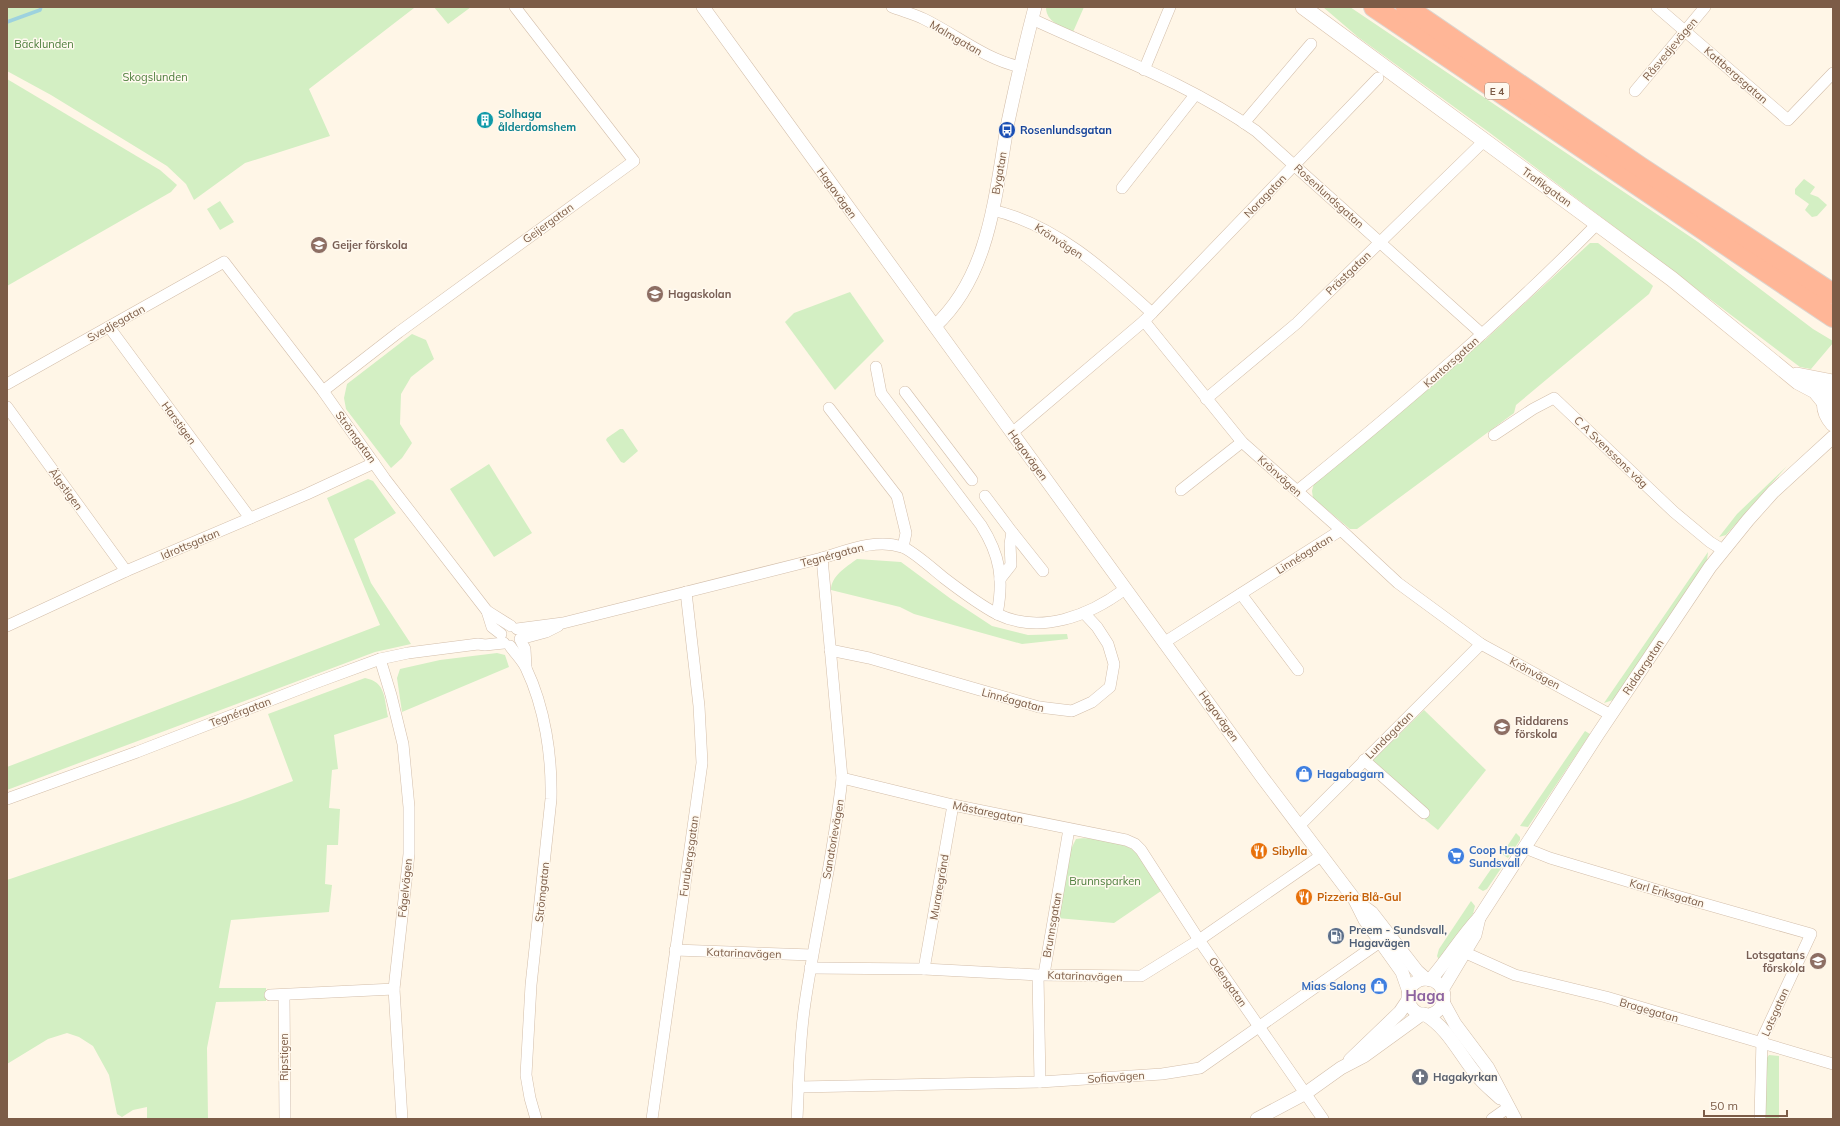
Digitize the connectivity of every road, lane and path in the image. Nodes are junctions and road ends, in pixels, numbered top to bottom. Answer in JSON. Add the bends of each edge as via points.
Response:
{"nodes":[{"id":1,"x":515,"y":7,"type":"edge"},
{"id":2,"x":703,"y":7,"type":"edge"},
{"id":3,"x":892,"y":7,"type":"edge"},
{"id":4,"x":1170,"y":7,"type":"edge"},
{"id":5,"x":1303,"y":7,"type":"edge"},
{"id":6,"x":1374,"y":7,"type":"edge"},
{"id":7,"x":1406,"y":7,"type":"edge"},
{"id":8,"x":1657,"y":7,"type":"edge"},
{"id":9,"x":1705,"y":7,"type":"edge"},
{"id":10,"x":1033,"y":13,"type":"edge"},
{"id":11,"x":1686,"y":32,"type":"junction"},
{"id":12,"x":1311,"y":44,"type":"dead end"},
{"id":13,"x":1021,"y":67,"type":"junction"},
{"id":14,"x":1144,"y":70,"type":"junction"},
{"id":15,"x":1833,"y":73,"type":"edge"},
{"id":16,"x":1378,"y":78,"type":"dead end"},
{"id":17,"x":1634,"y":91,"type":"dead end"},
{"id":18,"x":1195,"y":95,"type":"junction"},
{"id":19,"x":1244,"y":122,"type":"junction"},
{"id":20,"x":1484,"y":141,"type":"junction"},
{"id":21,"x":1295,"y":165,"type":"junction"},
{"id":22,"x":1122,"y":188,"type":"dead end"},
{"id":23,"x":992,"y":210,"type":"junction"},
{"id":24,"x":1597,"y":224,"type":"junction"},
{"id":25,"x":1380,"y":242,"type":"junction"},
{"id":26,"x":224,"y":262,"type":"joint"},
{"id":27,"x":1833,"y":294,"type":"edge"},
{"id":28,"x":1152,"y":314,"type":"junction"},
{"id":29,"x":1833,"y":316,"type":"edge"},
{"id":30,"x":1144,"y":321,"type":"junction"},
{"id":31,"x":935,"y":326,"type":"junction"},
{"id":32,"x":109,"y":327,"type":"junction"},
{"id":33,"x":1482,"y":334,"type":"junction"},
{"id":34,"x":876,"y":367,"type":"dead end"},
{"id":35,"x":1787,"y":372,"type":"junction"},
{"id":36,"x":1833,"y":383,"type":"edge"},
{"id":37,"x":7,"y":384,"type":"edge"},
{"id":38,"x":323,"y":391,"type":"junction"},
{"id":39,"x":904,"y":392,"type":"dead end"},
{"id":40,"x":1206,"y":399,"type":"junction"},
{"id":41,"x":1824,"y":402,"type":"junction"},
{"id":42,"x":7,"y":407,"type":"edge"},
{"id":43,"x":829,"y":408,"type":"dead end"},
{"id":44,"x":1833,"y":424,"type":"edge"},
{"id":45,"x":1012,"y":433,"type":"junction"},
{"id":46,"x":1494,"y":435,"type":"dead end"},
{"id":47,"x":1833,"y":437,"type":"edge"},
{"id":48,"x":1242,"y":442,"type":"junction"},
{"id":49,"x":374,"y":463,"type":"junction"},
{"id":50,"x":972,"y":480,"type":"dead end"},
{"id":51,"x":1181,"y":490,"type":"dead end"},
{"id":52,"x":1297,"y":491,"type":"junction"},
{"id":53,"x":985,"y":496,"type":"dead end"},
{"id":54,"x":250,"y":518,"type":"junction"},
{"id":55,"x":1342,"y":530,"type":"junction"},
{"id":56,"x":1012,"y":532,"type":"junction"},
{"id":57,"x":903,"y":547,"type":"junction"},
{"id":58,"x":1723,"y":550,"type":"junction"},
{"id":59,"x":822,"y":558,"type":"junction"},
{"id":60,"x":126,"y":571,"type":"junction"},
{"id":61,"x":1042,"y":571,"type":"dead end"},
{"id":62,"x":1000,"y":579,"type":"junction"},
{"id":63,"x":1124,"y":589,"type":"junction"},
{"id":64,"x":686,"y":592,"type":"junction"},
{"id":65,"x":1241,"y":594,"type":"junction"},
{"id":66,"x":487,"y":611,"type":"junction"},
{"id":67,"x":1084,"y":613,"type":"junction"},
{"id":68,"x":997,"y":614,"type":"junction"},
{"id":69,"x":7,"y":626,"type":"edge"},
{"id":70,"x":516,"y":631,"type":"junction"},
{"id":71,"x":505,"y":641,"type":"junction"},
{"id":72,"x":1165,"y":642,"type":"junction"},
{"id":73,"x":1481,"y":644,"type":"junction"},
{"id":74,"x":830,"y":650,"type":"junction"},
{"id":75,"x":380,"y":659,"type":"junction"},
{"id":76,"x":526,"y":667,"type":"junction"},
{"id":77,"x":1298,"y":670,"type":"dead end"},
{"id":78,"x":1611,"y":715,"type":"junction"},
{"id":79,"x":1364,"y":760,"type":"junction"},
{"id":80,"x":842,"y":778,"type":"junction"},
{"id":81,"x":7,"y":799,"type":"edge"},
{"id":82,"x":953,"y":804,"type":"junction"},
{"id":83,"x":1424,"y":813,"type":"dead end"},
{"id":84,"x":1299,"y":826,"type":"junction"},
{"id":85,"x":1069,"y":829,"type":"junction"},
{"id":86,"x":1135,"y":844,"type":"joint"},
{"id":87,"x":1525,"y":848,"type":"junction"},
{"id":88,"x":1322,"y":855,"type":"junction"},
{"id":89,"x":1479,"y":918,"type":"junction"},
{"id":90,"x":1811,"y":934,"type":"joint"},
{"id":91,"x":1386,"y":938,"type":"junction"},
{"id":92,"x":1199,"y":940,"type":"junction"},
{"id":93,"x":675,"y":950,"type":"junction"},
{"id":94,"x":1466,"y":953,"type":"junction"},
{"id":95,"x":812,"y":955,"type":"junction"},
{"id":96,"x":810,"y":968,"type":"junction"},
{"id":97,"x":924,"y":969,"type":"junction"},
{"id":98,"x":1041,"y":974,"type":"junction"},
{"id":99,"x":1428,"y":979,"type":"junction"},
{"id":100,"x":394,"y":988,"type":"junction"},
{"id":101,"x":270,"y":995,"type":"dead end"},
{"id":102,"x":284,"y":995,"type":"junction"},
{"id":103,"x":1408,"y":996,"type":"junction"},
{"id":104,"x":1442,"y":996,"type":"junction"},
{"id":105,"x":1423,"y":1014,"type":"junction"},
{"id":106,"x":1260,"y":1027,"type":"junction"},
{"id":107,"x":1762,"y":1043,"type":"junction"},
{"id":108,"x":1833,"y":1064,"type":"edge"},
{"id":109,"x":1341,"y":1068,"type":"junction"},
{"id":110,"x":1040,"y":1082,"type":"junction"},
{"id":111,"x":798,"y":1087,"type":"junction"},
{"id":112,"x":1306,"y":1093,"type":"junction"},
{"id":113,"x":1509,"y":1107,"type":"junction"},
{"id":114,"x":285,"y":1119,"type":"edge"},
{"id":115,"x":402,"y":1119,"type":"edge"},
{"id":116,"x":536,"y":1119,"type":"edge"},
{"id":117,"x":652,"y":1119,"type":"edge"},
{"id":118,"x":797,"y":1119,"type":"edge"},
{"id":119,"x":1257,"y":1119,"type":"edge"},
{"id":120,"x":1323,"y":1119,"type":"edge"},
{"id":121,"x":1492,"y":1119,"type":"edge"},
{"id":122,"x":1515,"y":1119,"type":"edge"},
{"id":123,"x":1760,"y":1119,"type":"edge"}],
"edges":[{"from":1,"to":38,"type":"street","name":"Geijergatan","via":[[634,161]]},
{"from":2,"to":31,"type":"street","name":"Hagavägen"},
{"from":3,"to":13,"type":"street","name":"Malmgatan","via":[[924,19],[983,54]]},
{"from":4,"to":14,"type":"street"},
{"from":5,"to":20,"type":"main road","name":"Trafikgatan"},
{"from":6,"to":29,"type":"highway","number":"E 4"},
{"from":7,"to":27,"type":"highway","number":"E 4","via":[[1640,167]]},
{"from":8,"to":11,"type":"street","name":"Kattbergsgatan"},
{"from":9,"to":11,"type":"street","name":"Råsvedjevägen"},
{"from":10,"to":13,"type":"street","name":"Bygatan"},
{"from":10,"to":14,"type":"street","name":"Rosenlundsgatan"},
{"from":11,"to":15,"type":"street","name":"Kattbergsgatan","via":[[1788,120]]},
{"from":11,"to":17,"type":"street","name":"Råsvedjevägen"},
{"from":12,"to":19,"type":"street"},
{"from":13,"to":23,"type":"street","name":"Bygatan"},
{"from":14,"to":18,"type":"street","name":"Rosenlundsgatan"},
{"from":16,"to":21,"type":"street","name":"Noragatan"},
{"from":18,"to":19,"type":"street","name":"Rosenlundsgatan"},
{"from":18,"to":22,"type":"street"},
{"from":19,"to":21,"type":"street","name":"Rosenlundsgatan"},
{"from":20,"to":24,"type":"main road","name":"Trafikgatan"},
{"from":20,"to":25,"type":"street","name":"Prästgatan"},
{"from":21,"to":25,"type":"street","name":"Rosenlundsgatan"},
{"from":21,"to":28,"type":"street","name":"Noragatan"},
{"from":23,"to":28,"type":"street","name":"Krönvägen","via":[[1015,215],[1034,224],[1077,251],[1116,280]]},
{"from":23,"to":31,"type":"street","name":"Bygatan","via":[[981,254],[966,287],[950,311]]},
{"from":24,"to":33,"type":"street","name":"Kantorsgatan"},
{"from":24,"to":35,"type":"main road","name":"Trafikgatan","via":[[1672,279]]},
{"from":25,"to":33,"type":"street","name":"Rosenlundsgatan"},
{"from":25,"to":40,"type":"street","name":"Prästgatan","via":[[1297,322]]},
{"from":26,"to":32,"type":"street","name":"Svedjegatan"},
{"from":26,"to":38,"type":"street","name":"Strömgatan"},
{"from":28,"to":30,"type":"street"},
{"from":30,"to":40,"type":"street","name":"Krönvägen"},
{"from":30,"to":45,"type":"street"},
{"from":31,"to":45,"type":"street","name":"Hagavägen"},
{"from":32,"to":37,"type":"street","name":"Svedjegatan"},
{"from":32,"to":54,"type":"street","name":"Harstigen"},
{"from":33,"to":52,"type":"street","name":"Kantorsgatan","via":[[1391,415]]},
{"from":34,"to":62,"type":"street","via":[[881,394],[981,525],[992,544]]},
{"from":35,"to":36,"type":"main road","name":"Trafikgatan"},
{"from":35,"to":41,"type":"main road","name":"Trafikgatan","via":[[1798,382],[1815,391]]},
{"from":36,"to":41,"type":"main road"},
{"from":38,"to":49,"type":"street","name":"Strömgatan"},
{"from":39,"to":50,"type":"street"},
{"from":40,"to":48,"type":"street","name":"Krönvägen"},
{"from":41,"to":44,"type":"main road","via":[[1825,411]]},
{"from":42,"to":60,"type":"street","name":"Älgstigen"},
{"from":43,"to":57,"type":"street","via":[[897,496],[906,533]]},
{"from":45,"to":63,"type":"street","name":"Hagavägen"},
{"from":46,"to":58,"type":"street","name":"C A Svenssons väg","via":[[1554,398],[1674,512]]},
{"from":47,"to":58,"type":"street","name":"Riddargatan","via":[[1773,492]]},
{"from":48,"to":51,"type":"street"},
{"from":48,"to":52,"type":"street","name":"Krönvägen"},
{"from":49,"to":54,"type":"street","name":"Idrottsgatan"},
{"from":49,"to":66,"type":"street","name":"Strömgatan"},
{"from":52,"to":55,"type":"street","name":"Krönvägen"},
{"from":53,"to":56,"type":"street"},
{"from":54,"to":60,"type":"street","name":"Idrottsgatan"},
{"from":55,"to":65,"type":"street","name":"Linnéagatan"},
{"from":55,"to":73,"type":"street","name":"Krönvägen","via":[[1398,583]]},
{"from":56,"to":61,"type":"street"},
{"from":56,"to":62,"type":"street","via":[[1010,565]]},
{"from":57,"to":59,"type":"street","name":"Tegnérgatan","via":[[864,546]]},
{"from":57,"to":68,"type":"street","via":[[972,599]]},
{"from":58,"to":78,"type":"street","name":"Riddargatan"},
{"from":59,"to":64,"type":"street","name":"Tegnérgatan"},
{"from":59,"to":74,"type":"street","name":"Sanatorievägen"},
{"from":60,"to":69,"type":"street","name":"Idrottsgatan"},
{"from":62,"to":68,"type":"street"},
{"from":63,"to":67,"type":"street","via":[[1112,599]]},
{"from":63,"to":72,"type":"street","name":"Hagavägen"},
{"from":64,"to":70,"type":"street","name":"Tegnérgatan","via":[[562,623],[546,632]]},
{"from":64,"to":93,"type":"street","name":"Furubergsgatan","via":[[699,706],[702,763]]},
{"from":65,"to":72,"type":"street","name":"Linnéagatan"},
{"from":65,"to":77,"type":"street"},
{"from":66,"to":70,"type":"street","name":"Strömgatan"},
{"from":66,"to":71,"type":"street","name":"Strömgatan","via":[[492,627]]},
{"from":67,"to":68,"type":"street","via":[[1062,621],[1037,623],[1014,620]]},
{"from":67,"to":74,"type":"street","name":"Linnéagatan","via":[[1108,644],[1114,664],[1110,687],[1092,702],[1072,711],[1039,707],[869,658]]},
{"from":70,"to":71,"type":"street","via":[[514,645]]},
{"from":70,"to":71,"type":"street","via":[[506,627]]},
{"from":70,"to":76,"type":"street","name":"Strömgatan","via":[[525,649]]},
{"from":71,"to":75,"type":"street","name":"Tegnérgatan","via":[[490,636],[478,644]]},
{"from":71,"to":76,"type":"street","name":"Strömgatan"},
{"from":72,"to":84,"type":"street","name":"Hagavägen"},
{"from":73,"to":78,"type":"street","name":"Krönvägen"},
{"from":73,"to":79,"type":"street","name":"Lundagatan"},
{"from":74,"to":80,"type":"street","name":"Sanatorievägen"},
{"from":75,"to":81,"type":"street","name":"Tegnérgatan"},
{"from":75,"to":100,"type":"street","name":"Fågelvägen","via":[[403,744],[409,807],[409,854]]},
{"from":76,"to":116,"type":"street","name":"Strömgatan","via":[[542,714],[552,776],[551,807],[531,985],[526,1074]]},
{"from":78,"to":87,"type":"street","name":"Riddargatan"},
{"from":79,"to":83,"type":"street"},
{"from":79,"to":84,"type":"street","name":"Lundagatan"},
{"from":80,"to":82,"type":"street","name":"Mästaregatan"},
{"from":80,"to":95,"type":"street","name":"Sanatorievägen"},
{"from":82,"to":85,"type":"street","name":"Mästaregatan"},
{"from":82,"to":97,"type":"street","name":"Muraregränd"},
{"from":84,"to":88,"type":"street","name":"Hagavägen"},
{"from":85,"to":86,"type":"street","name":"Mästaregatan"},
{"from":85,"to":98,"type":"street","name":"Brunnsgatan"},
{"from":86,"to":92,"type":"street","name":"Odengatan"},
{"from":87,"to":89,"type":"street","name":"Riddargatan"},
{"from":87,"to":90,"type":"street","name":"Karl Eriksgatan","via":[[1550,858]]},
{"from":88,"to":91,"type":"street","name":"Hagavägen","via":[[1355,900],[1372,913]]},
{"from":88,"to":92,"type":"street","name":"Katarinavägen"},
{"from":89,"to":94,"type":"street","name":"Riddargatan","via":[[1475,936]]},
{"from":89,"to":99,"type":"street","name":"Riddargatan","via":[[1465,933],[1442,967]]},
{"from":90,"to":107,"type":"street","name":"Lotsgatan"},
{"from":91,"to":99,"type":"street","name":"Hagavägen"},
{"from":91,"to":103,"type":"street","name":"Hagavägen","via":[[1402,972]]},
{"from":91,"to":106,"type":"street","name":"Sofiavägen"},
{"from":92,"to":98,"type":"street","name":"Katarinavägen","via":[[1141,976]]},
{"from":92,"to":106,"type":"street","name":"Odengatan"},
{"from":93,"to":95,"type":"street","name":"Katarinavägen"},
{"from":93,"to":117,"type":"street","name":"Furubergsgatan"},
{"from":94,"to":104,"type":"street","name":"Riddargatan"},
{"from":94,"to":107,"type":"street","name":"Bragegatan","via":[[1515,975]]},
{"from":95,"to":96,"type":"street","name":"Sanatorievägen"},
{"from":96,"to":97,"type":"street","name":"Katarinavägen"},
{"from":96,"to":111,"type":"street","name":"Sanatorievägen","via":[[800,1041]]},
{"from":97,"to":98,"type":"street","name":"Katarinavägen"},
{"from":98,"to":110,"type":"street","name":"Brunnsgatan"},
{"from":99,"to":103,"type":"street","via":[[1415,983]]},
{"from":99,"to":104,"type":"street","via":[[1438,984]]},
{"from":100,"to":102,"type":"street"},
{"from":100,"to":115,"type":"street","name":"Fågelvägen"},
{"from":101,"to":102,"type":"street"},
{"from":102,"to":114,"type":"street","name":"Ripstigen"},
{"from":103,"to":105,"type":"street","via":[[1412,1008]]},
{"from":103,"to":109,"type":"street","via":[[1400,1012]]},
{"from":104,"to":105,"type":"street","via":[[1436,1011]]},
{"from":104,"to":113,"type":"street","via":[[1455,1024],[1488,1068]]},
{"from":105,"to":109,"type":"street","via":[[1364,1056]]},
{"from":105,"to":113,"type":"street","via":[[1435,1020],[1480,1079]]},
{"from":106,"to":110,"type":"street","name":"Sofiavägen","via":[[1200,1068],[1162,1074]]},
{"from":106,"to":112,"type":"street","name":"Odengatan"},
{"from":107,"to":108,"type":"street","name":"Bragegatan"},
{"from":107,"to":123,"type":"street","name":"Lotsgatan"},
{"from":109,"to":112,"type":"street"},
{"from":110,"to":111,"type":"street","name":"Sofiavägen"},
{"from":111,"to":118,"type":"street","name":"Sanatorievägen"},
{"from":112,"to":119,"type":"street"},
{"from":112,"to":120,"type":"street","name":"Odengatan"},
{"from":113,"to":121,"type":"street"},
{"from":113,"to":122,"type":"street"}]}
